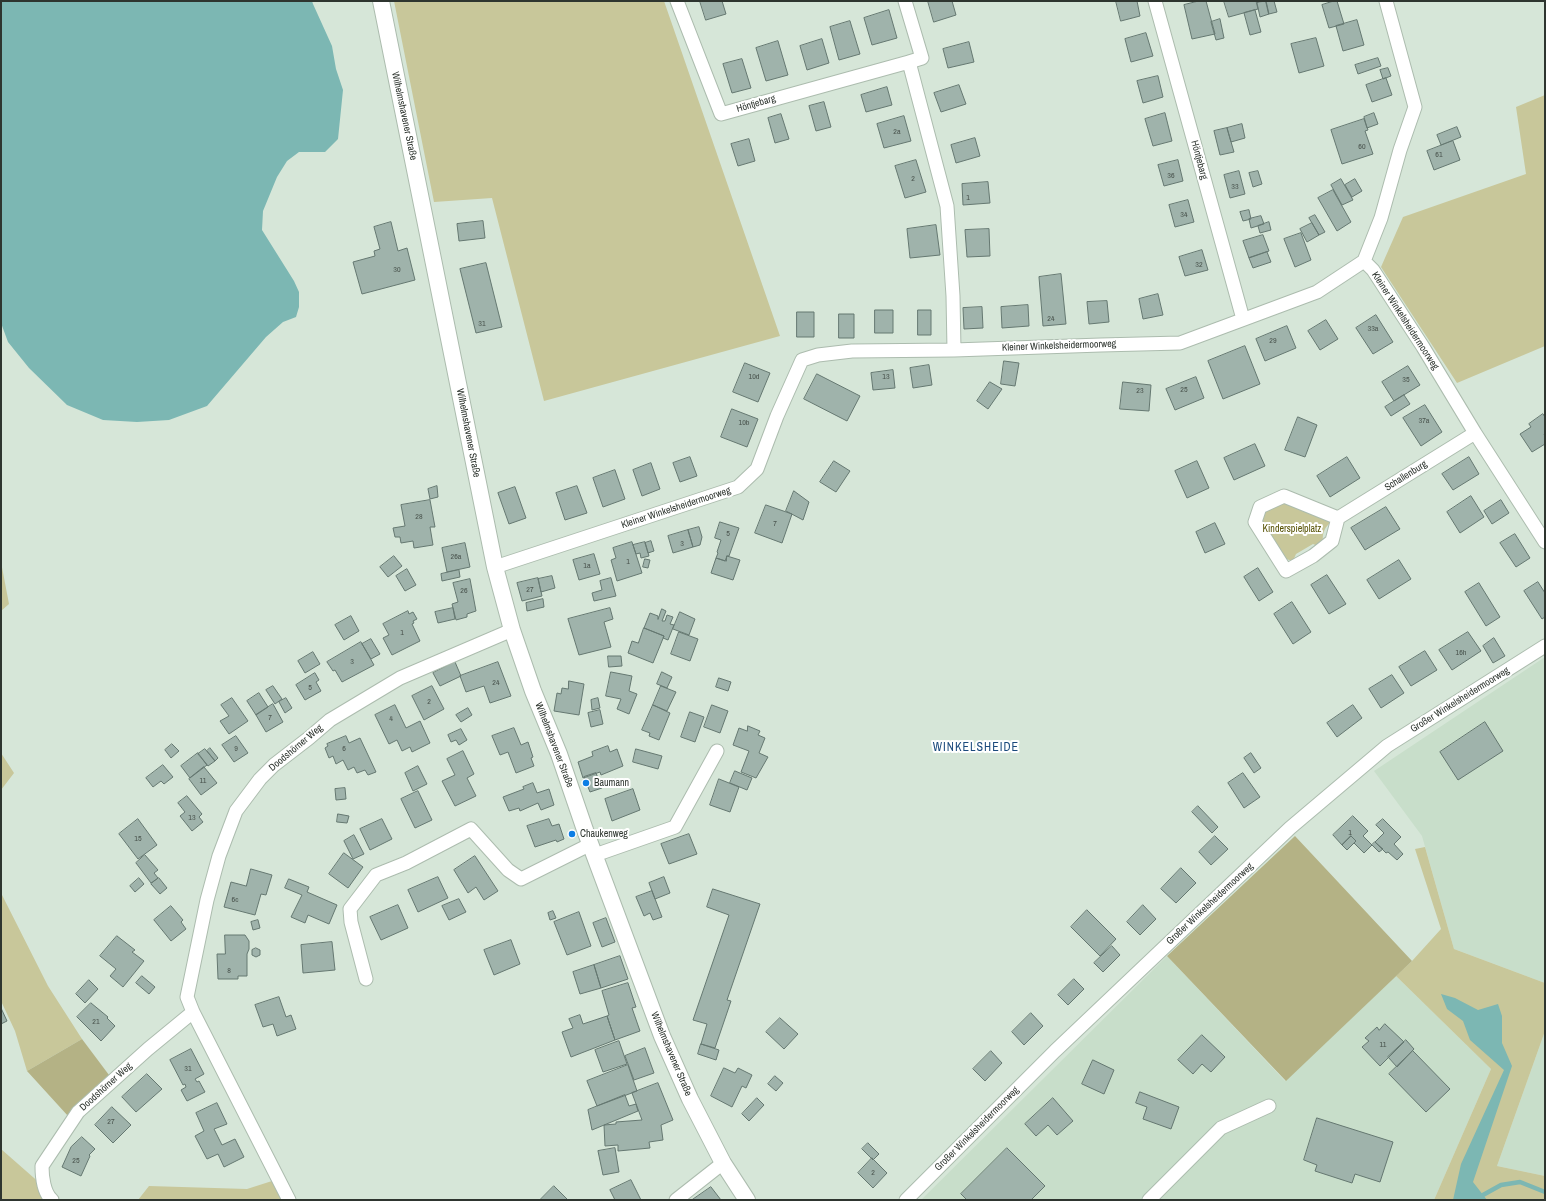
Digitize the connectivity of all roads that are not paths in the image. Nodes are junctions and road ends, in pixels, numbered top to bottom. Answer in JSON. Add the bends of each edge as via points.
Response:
{"nodes":[{"id":1,"x":381,"y":1,"type":"edge"},
{"id":2,"x":677,"y":1,"type":"edge"},
{"id":3,"x":905,"y":1,"type":"edge"},
{"id":4,"x":1155,"y":1,"type":"edge"},
{"id":5,"x":1386,"y":1,"type":"edge"},
{"id":6,"x":909,"y":62,"type":"junction"},
{"id":7,"x":1364,"y":261,"type":"junction"},
{"id":8,"x":1243,"y":320,"type":"junction"},
{"id":9,"x":954,"y":350,"type":"junction"},
{"id":10,"x":1474,"y":433,"type":"junction"},
{"id":11,"x":1338,"y":518,"type":"junction"},
{"id":12,"x":1545,"y":542,"type":"edge"},
{"id":13,"x":495,"y":567,"type":"junction"},
{"id":14,"x":512,"y":630,"type":"junction"},
{"id":15,"x":1545,"y":646,"type":"edge"},
{"id":16,"x":717,"y":751,"type":"dead end"},
{"id":17,"x":593,"y":850,"type":"junction"},
{"id":18,"x":366,"y":979,"type":"dead end"},
{"id":19,"x":193,"y":1012,"type":"junction"},
{"id":20,"x":1269,"y":1106,"type":"dead end"},
{"id":21,"x":723,"y":1163,"type":"junction"},
{"id":22,"x":52,"y":1200,"type":"edge"},
{"id":23,"x":289,"y":1200,"type":"edge"},
{"id":24,"x":676,"y":1200,"type":"edge"},
{"id":25,"x":747,"y":1200,"type":"edge"},
{"id":26,"x":906,"y":1200,"type":"edge"},
{"id":27,"x":1149,"y":1200,"type":"edge"}],
"edges":[{"from":1,"to":13,"type":"street","name":"Wilhelmshavener Straße"},
{"from":2,"to":6,"type":"street","name":"Höntjebarg","via":[[721,114]]},
{"from":3,"to":6,"type":"street","name":"Höntjebarg","via":[[922,58]]},
{"from":4,"to":8,"type":"street","name":"Höntjebarg"},
{"from":5,"to":7,"type":"street","via":[[1415,107],[1381,218]]},
{"from":6,"to":9,"type":"street","via":[[947,206]]},
{"from":7,"to":8,"type":"street","name":"Kleiner Winkelsheidermoorweg","via":[[1317,292]]},
{"from":7,"to":10,"type":"street","name":"Kleiner Winkelsheidermoorweg","via":[[1373,270],[1423,347]]},
{"from":8,"to":9,"type":"street","name":"Kleiner Winkelsheidermoorweg","via":[[1180,343]]},
{"from":9,"to":13,"type":"street","name":"Kleiner Winkelsheidermoorweg","via":[[852,351],[818,355],[802,360],[757,469],[738,487]]},
{"from":10,"to":11,"type":"street","name":"Schallenburg"},
{"from":10,"to":12,"type":"street","name":"Kleiner Winkelsheidermoorweg"},
{"from":11,"to":11,"type":"street","via":[[1332,541],[1313,556],[1286,571],[1256,522],[1260,507],[1284,496]]},
{"from":13,"to":14,"type":"street","name":"Wilhelmshavener Straße"},
{"from":14,"to":17,"type":"street","name":"Wilhelmshavener Straße"},
{"from":14,"to":19,"type":"street","name":"Doodshörner Weg","via":[[400,678],[330,720],[274,765],[260,780],[236,811],[219,856],[187,997]]},
{"from":15,"to":26,"type":"street","name":"Großer Winkelsheidermoorweg","via":[[1387,746],[1290,828],[1055,1051]]},
{"from":16,"to":17,"type":"street","via":[[675,827]]},
{"from":17,"to":18,"type":"street","via":[[522,879],[508,870],[471,829],[406,863],[376,875],[350,909]]},
{"from":17,"to":21,"type":"street","name":"Wilhelmshavener Straße","via":[[662,1036],[690,1099]]},
{"from":19,"to":22,"type":"street","name":"Doodshörner Weg","via":[[78,1112],[42,1166],[48,1196]]},
{"from":19,"to":23,"type":"street","name":"Doodshörner Weg"},
{"from":20,"to":27,"type":"street","via":[[1221,1128]]},
{"from":21,"to":24,"type":"street"},
{"from":21,"to":25,"type":"street","name":"Wilhelmshavener Straße"}]}
